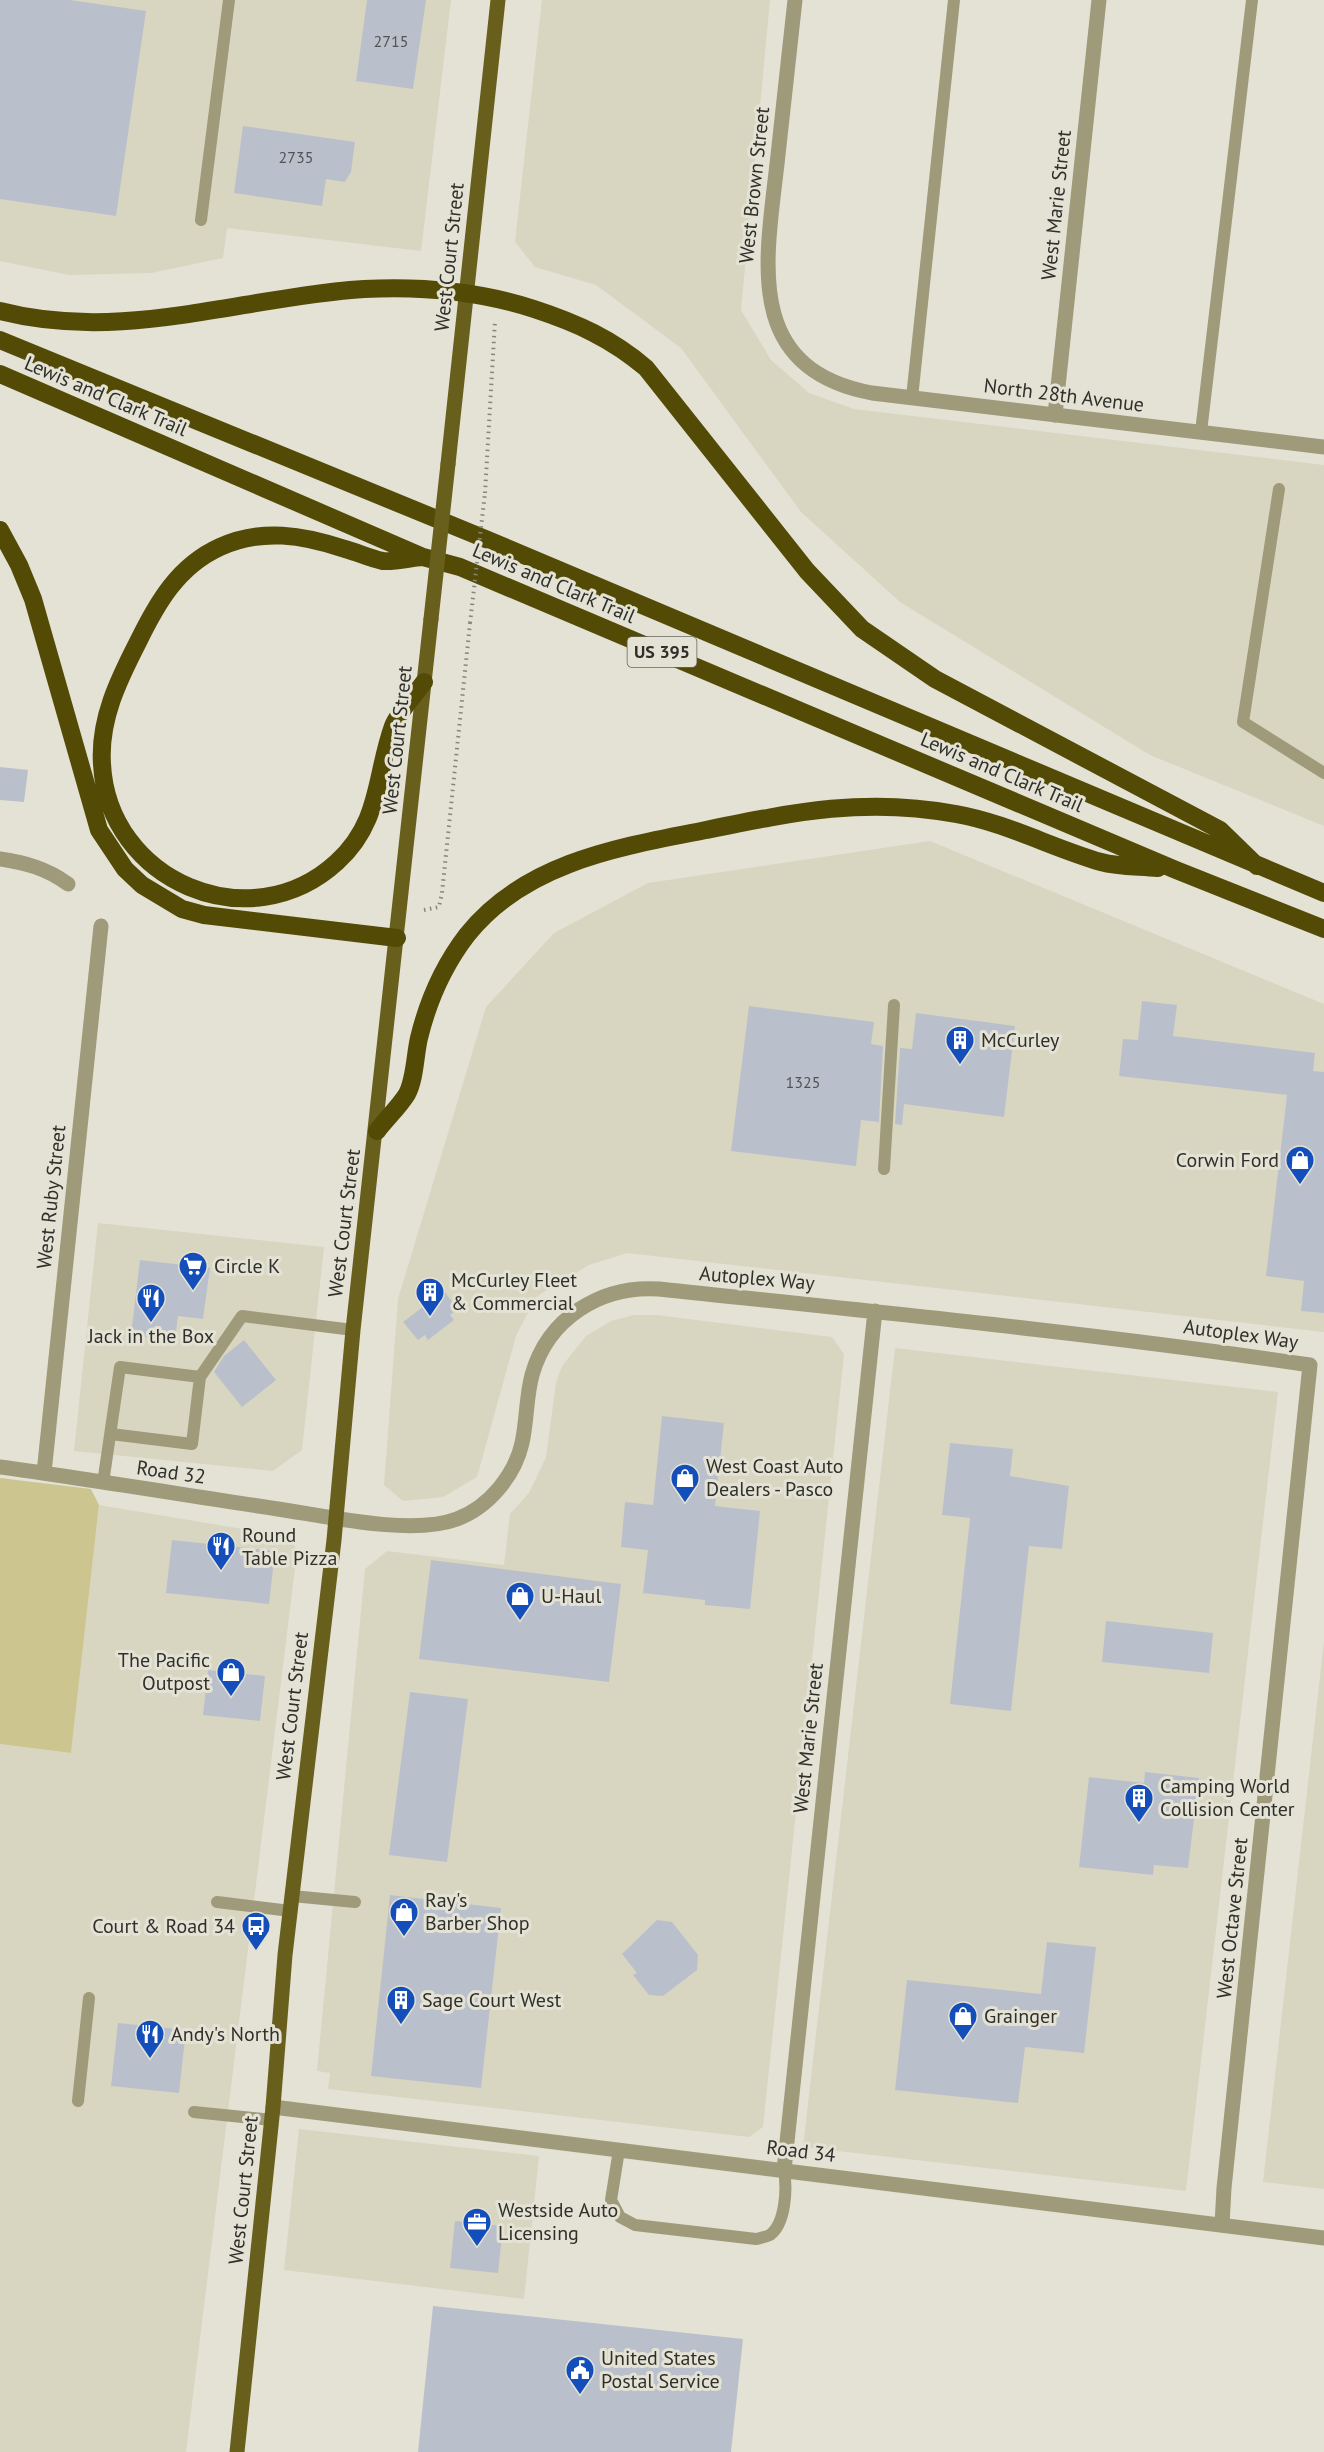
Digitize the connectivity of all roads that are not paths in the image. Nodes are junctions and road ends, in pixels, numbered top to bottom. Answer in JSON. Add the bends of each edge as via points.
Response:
{"nodes":[{"id":1,"x":229,"y":0,"type":"edge"},
{"id":2,"x":498,"y":0,"type":"edge"},
{"id":3,"x":795,"y":0,"type":"edge"},
{"id":4,"x":954,"y":0,"type":"edge"},
{"id":5,"x":1099,"y":0,"type":"edge"},
{"id":6,"x":1252,"y":0,"type":"edge"},
{"id":7,"x":201,"y":220,"type":"dead end"},
{"id":8,"x":467,"y":292,"type":"junction"},
{"id":9,"x":0,"y":311,"type":"edge"},
{"id":10,"x":0,"y":340,"type":"edge"},
{"id":11,"x":805,"y":364,"type":"joint"},
{"id":12,"x":0,"y":374,"type":"edge"},
{"id":13,"x":912,"y":398,"type":"junction"},
{"id":14,"x":1055,"y":415,"type":"junction"},
{"id":15,"x":1201,"y":432,"type":"junction"},
{"id":16,"x":1324,"y":447,"type":"edge"},
{"id":17,"x":1279,"y":489,"type":"dead end"},
{"id":18,"x":0,"y":530,"type":"edge"},
{"id":19,"x":423,"y":557,"type":"junction"},
{"id":20,"x":424,"y":682,"type":"junction"},
{"id":21,"x":1324,"y":773,"type":"edge"},
{"id":22,"x":0,"y":859,"type":"edge"},
{"id":23,"x":1257,"y":866,"type":"junction"},
{"id":24,"x":1176,"y":870,"type":"junction"},
{"id":25,"x":68,"y":884,"type":"dead end"},
{"id":26,"x":1324,"y":893,"type":"edge"},
{"id":27,"x":101,"y":926,"type":"dead end"},
{"id":28,"x":1324,"y":929,"type":"edge"},
{"id":29,"x":397,"y":938,"type":"junction"},
{"id":30,"x":894,"y":1005,"type":"dead end"},
{"id":31,"x":377,"y":1131,"type":"junction"},
{"id":32,"x":884,"y":1169,"type":"dead end"},
{"id":33,"x":875,"y":1311,"type":"junction"},
{"id":34,"x":353,"y":1330,"type":"junction"},
{"id":35,"x":1310,"y":1365,"type":"joint"},
{"id":36,"x":200,"y":1377,"type":"junction"},
{"id":37,"x":111,"y":1434,"type":"junction"},
{"id":38,"x":0,"y":1467,"type":"edge"},
{"id":39,"x":44,"y":1473,"type":"junction"},
{"id":40,"x":103,"y":1483,"type":"junction"},
{"id":41,"x":336,"y":1518,"type":"junction"},
{"id":42,"x":217,"y":1902,"type":"dead end"},
{"id":43,"x":355,"y":1902,"type":"dead end"},
{"id":44,"x":291,"y":1903,"type":"junction"},
{"id":45,"x":89,"y":1998,"type":"dead end"},
{"id":46,"x":78,"y":2101,"type":"dead end"},
{"id":47,"x":194,"y":2112,"type":"dead end"},
{"id":48,"x":272,"y":2114,"type":"junction"},
{"id":49,"x":619,"y":2150,"type":"junction"},
{"id":50,"x":784,"y":2170,"type":"junction"},
{"id":51,"x":1222,"y":2225,"type":"junction"},
{"id":52,"x":1324,"y":2238,"type":"edge"},
{"id":53,"x":237,"y":2452,"type":"edge"}],
"edges":[{"from":1,"to":7,"type":"lane"},
{"from":2,"to":8,"type":"main road","name":"West Court Street"},
{"from":3,"to":11,"type":"street","name":"West Brown Street","via":[[767,278],[777,323]]},
{"from":4,"to":13,"type":"lane"},
{"from":5,"to":14,"type":"street","name":"West Marie Street"},
{"from":6,"to":15,"type":"lane"},
{"from":8,"to":9,"type":"highway","via":[[362,290],[120,323],[49,320]]},
{"from":8,"to":20,"type":"main road","name":"West Court Street","bridge":true},
{"from":8,"to":23,"type":"highway","via":[[579,324],[625,350],[664,387],[807,571],[862,628],[935,679],[1220,830]]},
{"from":10,"to":23,"type":"highway","name":"Lewis and Clark Trail","number":"US 395","via":[[488,540]]},
{"from":11,"to":13,"type":"street","name":"North 28th Avenue","via":[[848,387]]},
{"from":12,"to":19,"type":"highway","name":"Lewis and Clark Trail","number":"US 395"},
{"from":13,"to":14,"type":"street","name":"North 28th Avenue"},
{"from":14,"to":15,"type":"street","name":"North 28th Avenue"},
{"from":15,"to":16,"type":"street","name":"North 28th Avenue"},
{"from":17,"to":21,"type":"lane","via":[[1243,722]]},
{"from":18,"to":29,"type":"highway","via":[[33,599],[99,830],[125,869],[161,898],[204,915]]},
{"from":19,"to":20,"type":"highway","via":[[383,561],[303,536],[278,534],[239,539],[191,565],[154,609],[112,698],[102,741],[102,766],[114,814],[142,857],[187,887],[234,898],[292,890],[337,862],[352,845],[376,798],[393,725]]},
{"from":19,"to":24,"type":"highway","name":"Lewis and Clark Trail","number":"US 395","via":[[483,577]]},
{"from":20,"to":29,"type":"main road","name":"West Court Street"},
{"from":22,"to":25,"type":"street","via":[[52,872]]},
{"from":23,"to":26,"type":"highway","name":"Lewis and Clark Trail","number":"US 395"},
{"from":24,"to":28,"type":"highway","name":"Lewis and Clark Trail","number":"US 395"},
{"from":24,"to":31,"type":"highway","via":[[1103,863],[956,814],[872,806],[789,813],[629,845],[580,859],[504,899],[468,934],[439,979],[407,1093]]},
{"from":27,"to":39,"type":"street","name":"West Ruby Street"},
{"from":29,"to":31,"type":"main road","name":"West Court Street"},
{"from":30,"to":32,"type":"lane"},
{"from":31,"to":34,"type":"main road","name":"West Court Street"},
{"from":33,"to":35,"type":"street","name":"Autoplex Way","via":[[1192,1347]]},
{"from":33,"to":41,"type":"street","name":"Autoplex Way","via":[[645,1288],[604,1296],[581,1307],[546,1342],[532,1377],[516,1461],[491,1497],[474,1510],[443,1523],[406,1525]]},
{"from":33,"to":50,"type":"street","name":"West Marie Street"},
{"from":34,"to":36,"type":"lane","via":[[242,1316]]},
{"from":34,"to":41,"type":"main road","name":"West Court Street"},
{"from":35,"to":51,"type":"street","name":"West Octave Street"},
{"from":36,"to":37,"type":"lane","via":[[120,1367]]},
{"from":36,"to":37,"type":"lane","via":[[192,1444]]},
{"from":37,"to":40,"type":"lane"},
{"from":38,"to":39,"type":"street","name":"Road 32"},
{"from":39,"to":40,"type":"street","name":"Road 32"},
{"from":40,"to":41,"type":"street","name":"Road 32"},
{"from":41,"to":44,"type":"main road","name":"West Court Street"},
{"from":42,"to":44,"type":"lane"},
{"from":43,"to":44,"type":"lane"},
{"from":44,"to":48,"type":"main road","name":"West Court Street"},
{"from":45,"to":46,"type":"lane"},
{"from":47,"to":48,"type":"lane"},
{"from":48,"to":49,"type":"street","name":"Road 34"},
{"from":48,"to":53,"type":"main road","name":"West Court Street"},
{"from":49,"to":50,"type":"street","name":"Road 34"},
{"from":49,"to":50,"type":"lane","via":[[612,2200],[620,2217],[642,2226],[756,2239],[770,2234],[780,2221]]},
{"from":50,"to":51,"type":"street","name":"Road 34"},
{"from":51,"to":52,"type":"street","name":"Road 34"}]}
